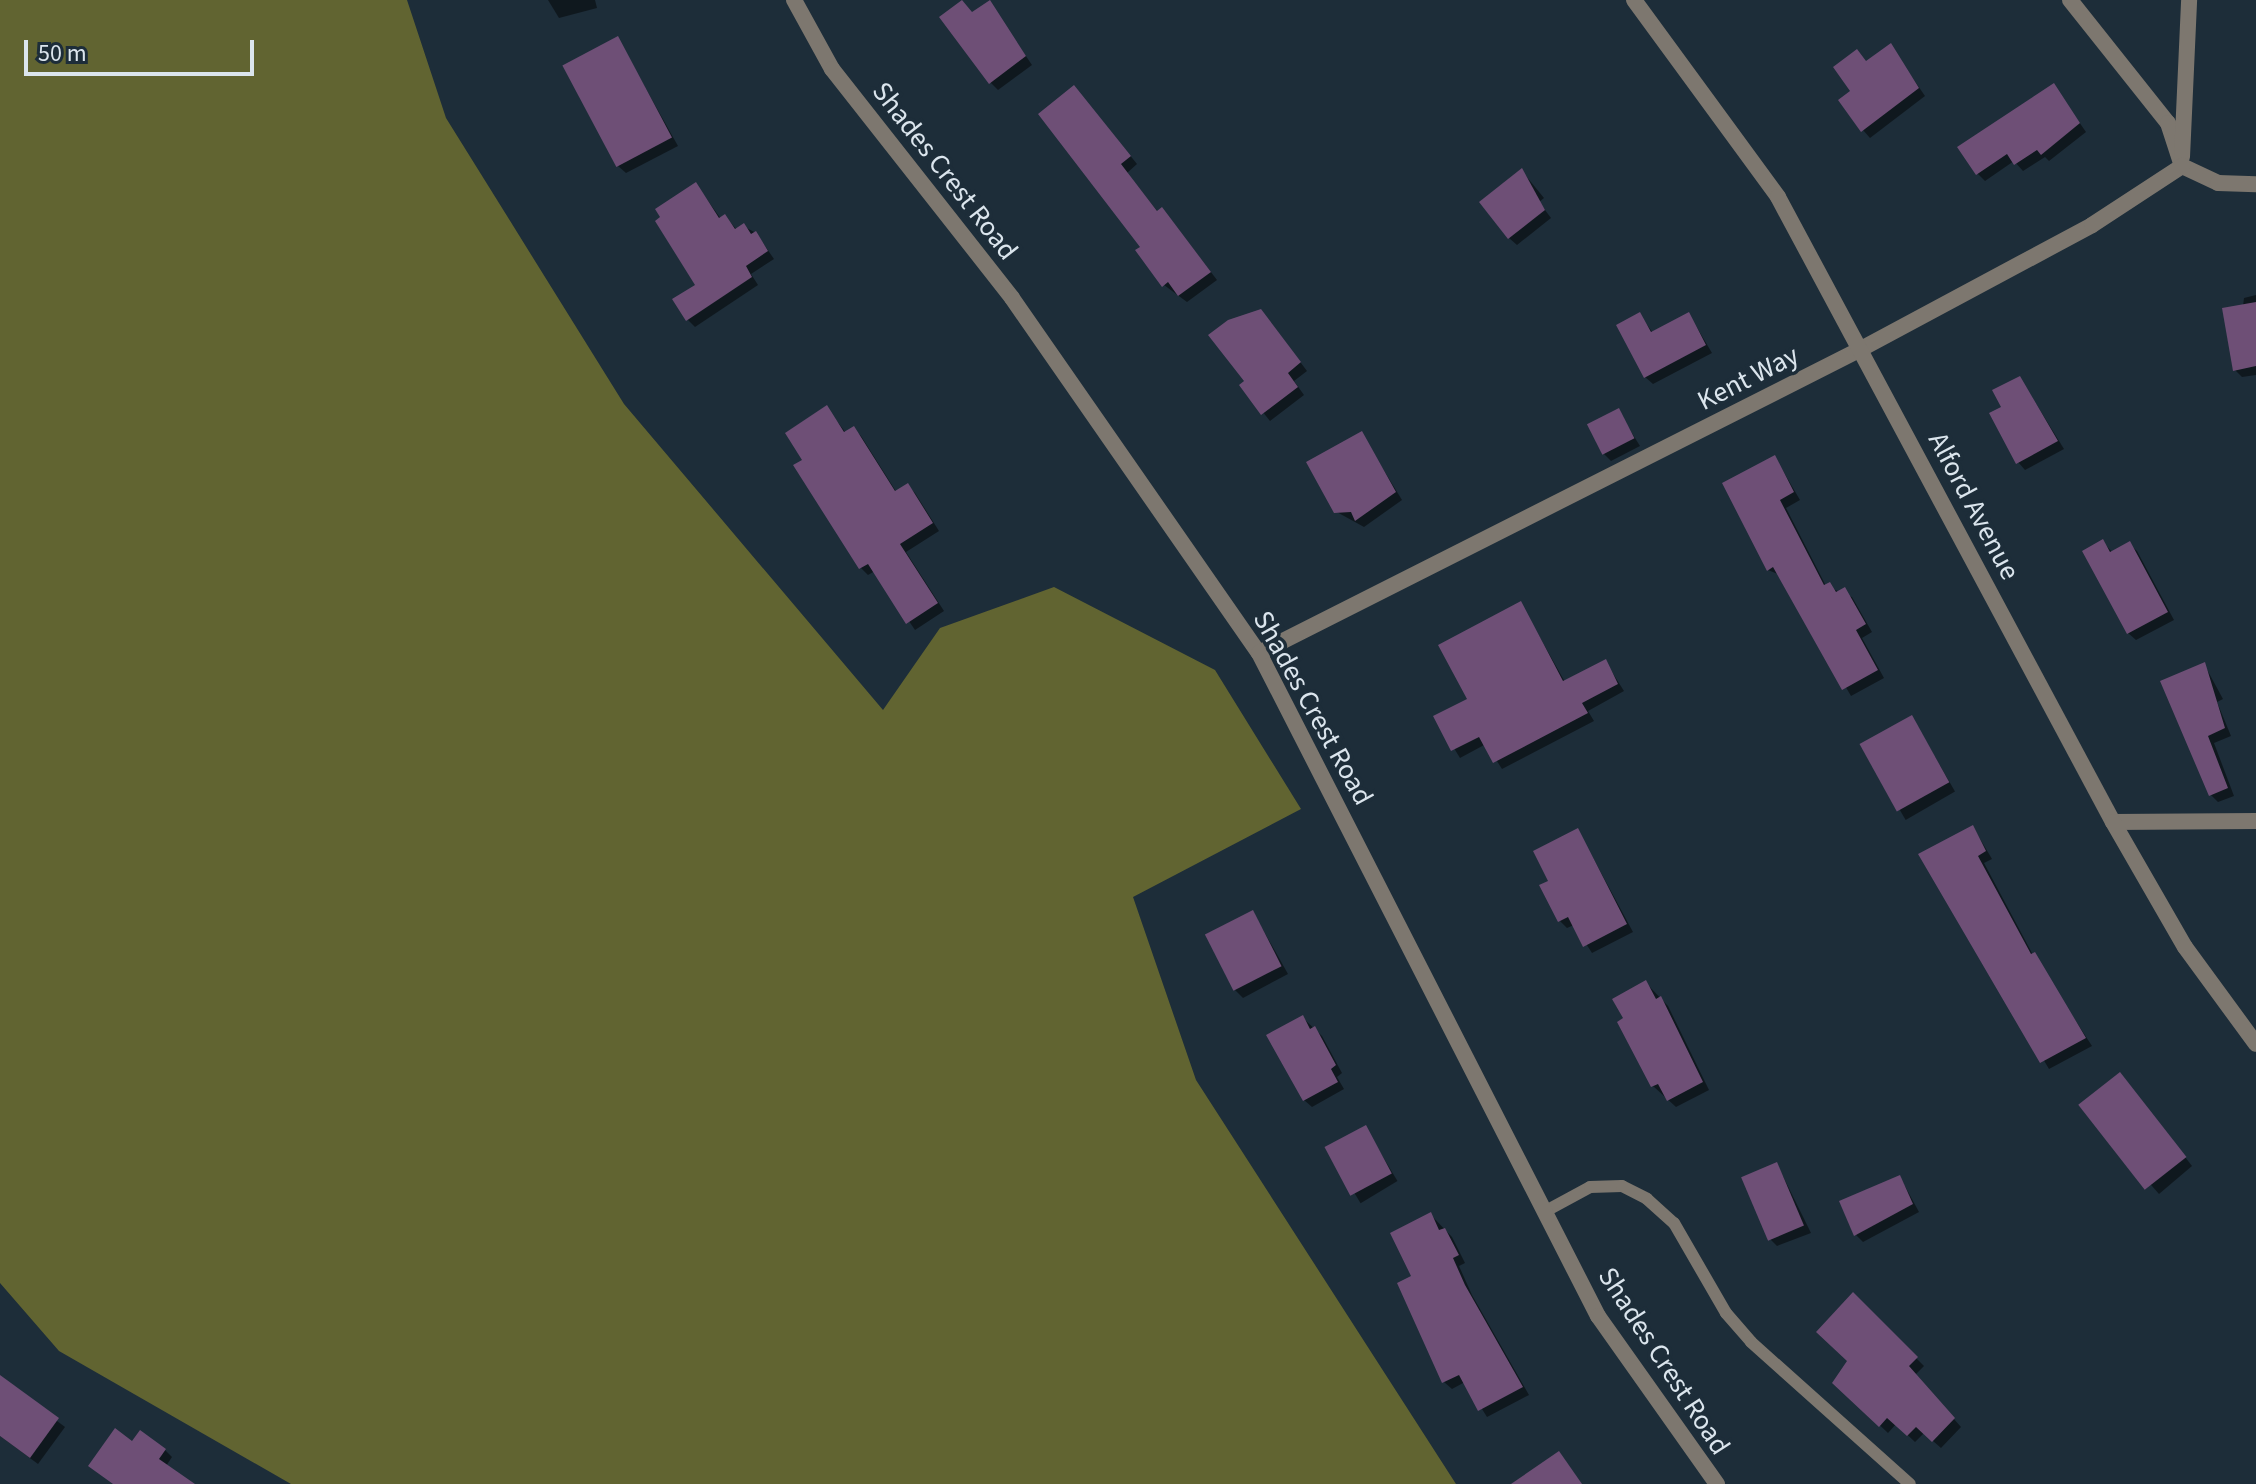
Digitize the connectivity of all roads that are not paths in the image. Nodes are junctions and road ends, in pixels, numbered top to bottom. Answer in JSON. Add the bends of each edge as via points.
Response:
{"nodes":[{"id":1,"x":794,"y":0,"type":"edge"},
{"id":2,"x":1634,"y":0,"type":"edge"},
{"id":3,"x":2070,"y":0,"type":"edge"},
{"id":4,"x":2189,"y":0,"type":"edge"},
{"id":5,"x":2182,"y":166,"type":"junction"},
{"id":6,"x":2256,"y":184,"type":"edge"},
{"id":7,"x":1861,"y":349,"type":"junction"},
{"id":8,"x":1259,"y":653,"type":"junction"},
{"id":9,"x":2256,"y":821,"type":"edge"},
{"id":10,"x":2113,"y":822,"type":"junction"},
{"id":11,"x":2256,"y":1044,"type":"edge"},
{"id":12,"x":1544,"y":1212,"type":"junction"},
{"id":13,"x":1717,"y":1484,"type":"edge"},
{"id":14,"x":1910,"y":1484,"type":"edge"}],
"edges":[{"from":1,"to":8,"type":"street","name":"Shades Crest Road","via":[[832,69],[1012,298]]},
{"from":2,"to":7,"type":"street","name":"Alford Avenue","via":[[1778,197]]},
{"from":3,"to":5,"type":"street","via":[[2168,123]]},
{"from":4,"to":5,"type":"street"},
{"from":5,"to":6,"type":"street","via":[[2218,183]]},
{"from":5,"to":7,"type":"street","name":"Kent Way","via":[[2092,225]]},
{"from":7,"to":8,"type":"street","name":"Kent Way"},
{"from":7,"to":10,"type":"street","name":"Alford Avenue"},
{"from":8,"to":12,"type":"street","name":"Shades Crest Road"},
{"from":9,"to":10,"type":"street"},
{"from":10,"to":11,"type":"street","name":"Alford Avenue","via":[[2185,947]]},
{"from":12,"to":13,"type":"street","name":"Shades Crest Road","via":[[1598,1316]]},
{"from":12,"to":14,"type":"lane","via":[[1590,1187],[1622,1186],[1647,1199],[1674,1223],[1726,1313],[1751,1342]]}]}
